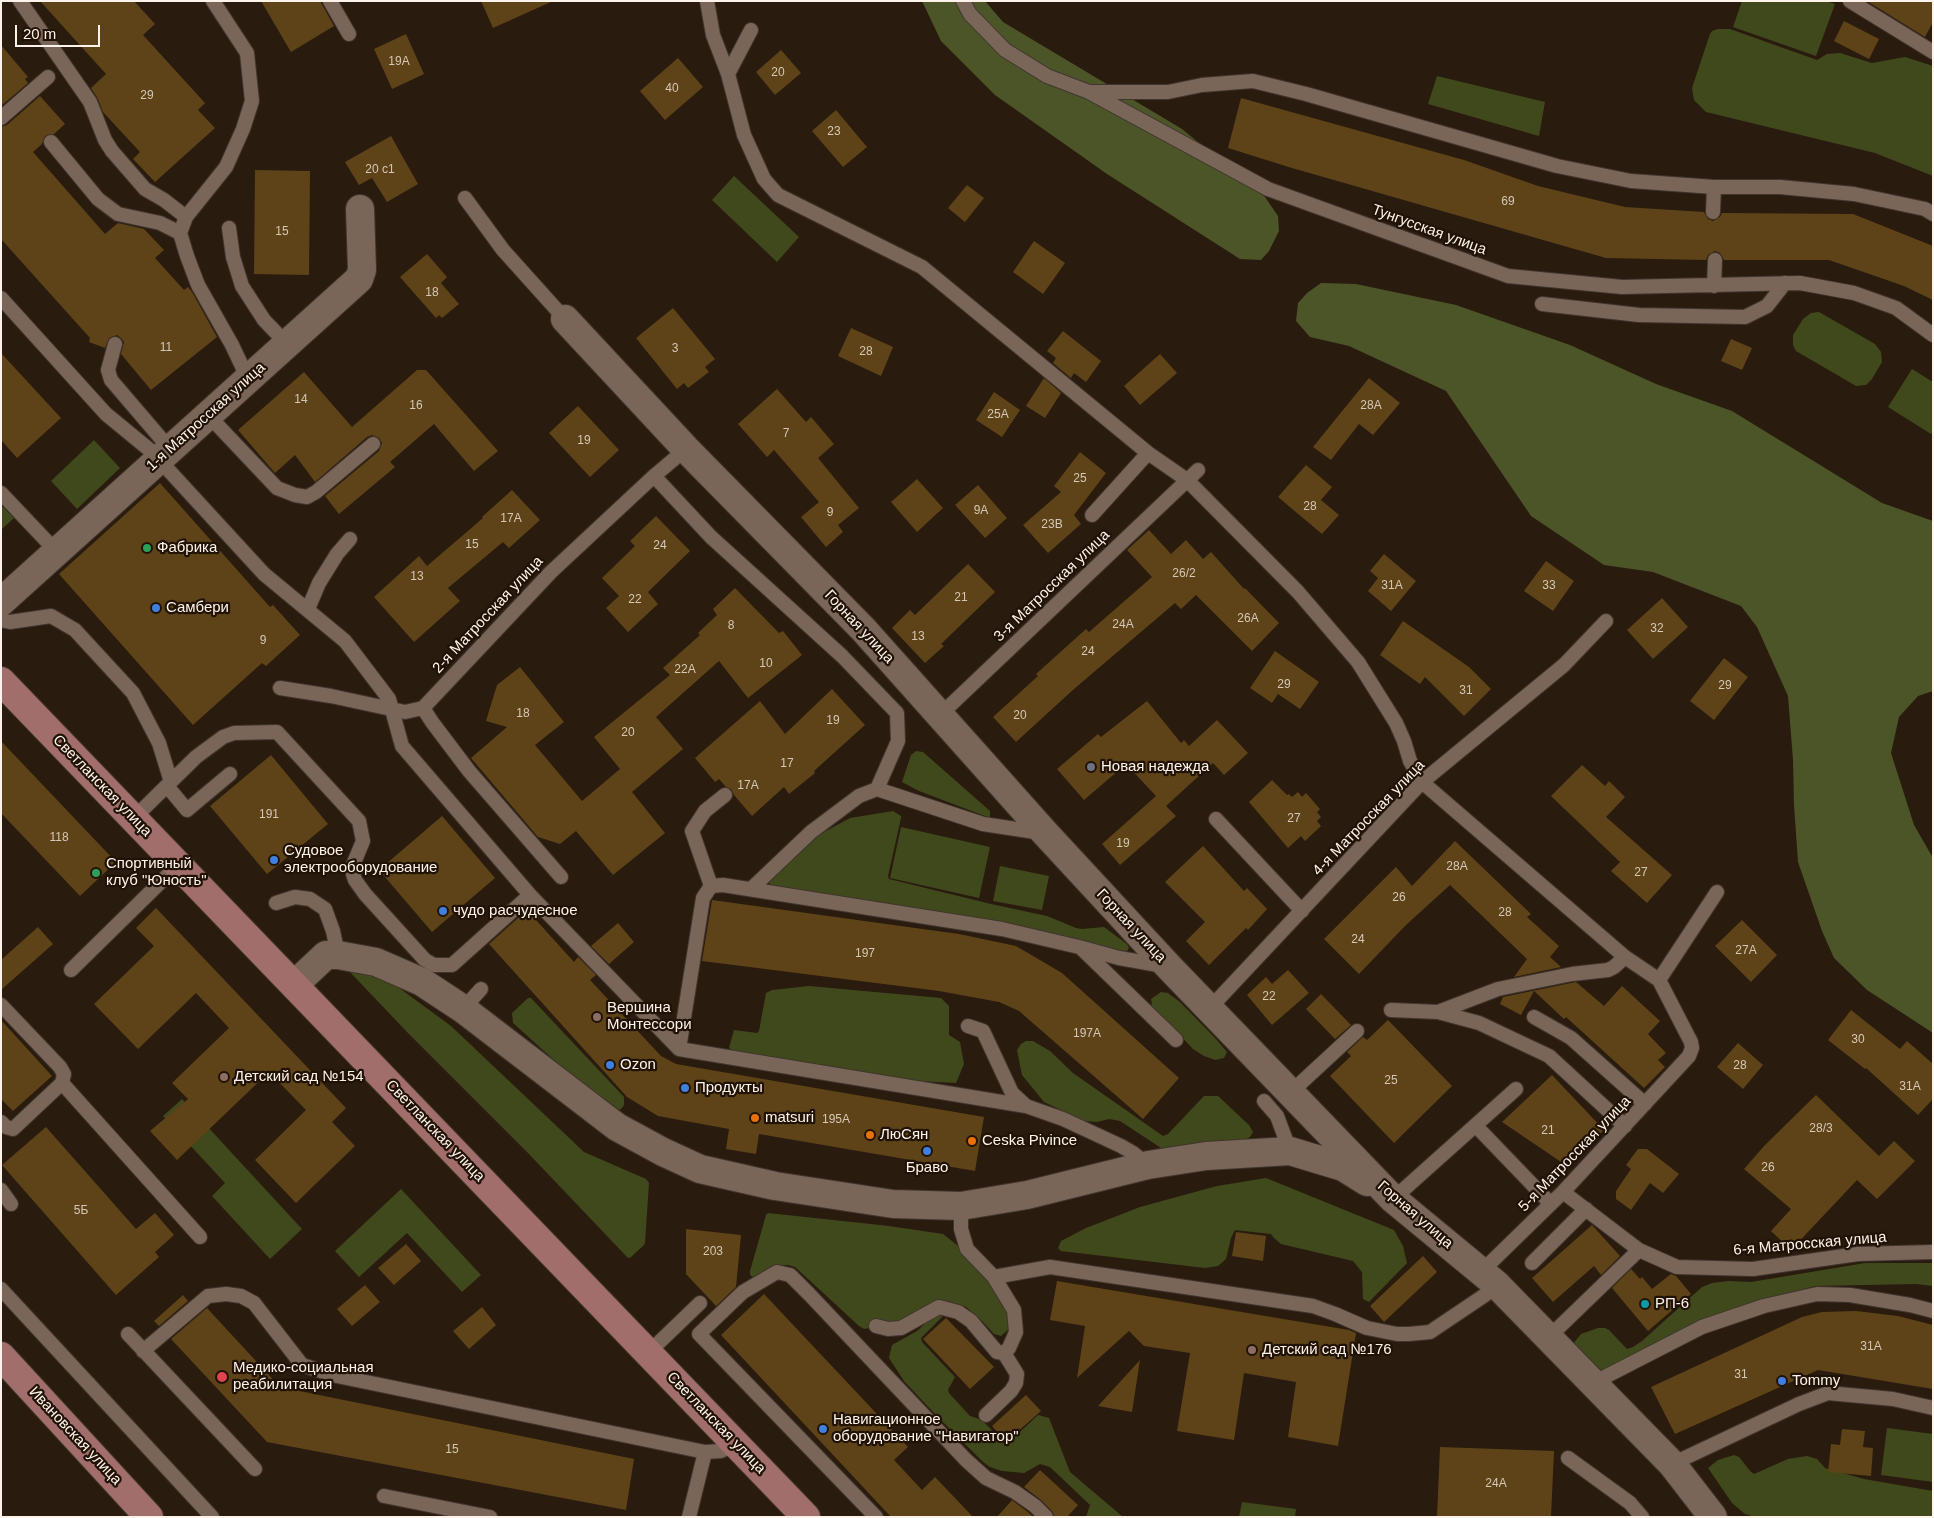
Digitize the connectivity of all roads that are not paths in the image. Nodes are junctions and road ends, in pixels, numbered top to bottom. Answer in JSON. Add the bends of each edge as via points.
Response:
{"nodes":[{"id":1,"x":20,"y":1,"type":"edge"},
{"id":2,"x":213,"y":1,"type":"edge"},
{"id":3,"x":330,"y":1,"type":"edge"},
{"id":4,"x":707,"y":1,"type":"edge"},
{"id":5,"x":963,"y":1,"type":"edge"},
{"id":6,"x":1850,"y":1,"type":"edge"},
{"id":7,"x":751,"y":30,"type":"dead end"},
{"id":8,"x":349,"y":34,"type":"dead end"},
{"id":9,"x":1933,"y":52,"type":"edge"},
{"id":10,"x":728,"y":74,"type":"junction"},
{"id":11,"x":48,"y":76,"type":"dead end"},
{"id":12,"x":1089,"y":92,"type":"junction"},
{"id":13,"x":1,"y":118,"type":"edge"},
{"id":14,"x":51,"y":142,"type":"dead end"},
{"id":15,"x":1714,"y":187,"type":"junction"},
{"id":16,"x":465,"y":198,"type":"dead end"},
{"id":17,"x":360,"y":209,"type":"dead end"},
{"id":18,"x":1713,"y":212,"type":"dead end"},
{"id":19,"x":1933,"y":214,"type":"edge"},
{"id":20,"x":186,"y":217,"type":"junction"},
{"id":21,"x":229,"y":228,"type":"dead end"},
{"id":22,"x":180,"y":234,"type":"junction"},
{"id":23,"x":1715,"y":260,"type":"dead end"},
{"id":24,"x":1785,"y":283,"type":"junction"},
{"id":25,"x":1714,"y":286,"type":"junction"},
{"id":26,"x":1,"y":298,"type":"edge"},
{"id":27,"x":1542,"y":304,"type":"dead end"},
{"id":28,"x":566,"y":319,"type":"joint"},
{"id":29,"x":1933,"y":335,"type":"edge"},
{"id":30,"x":115,"y":344,"type":"dead end"},
{"id":31,"x":287,"y":344,"type":"junction"},
{"id":32,"x":248,"y":379,"type":"junction"},
{"id":33,"x":208,"y":415,"type":"junction"},
{"id":34,"x":372,"y":444,"type":"dead end"},
{"id":35,"x":686,"y":449,"type":"junction"},
{"id":36,"x":1148,"y":453,"type":"junction"},
{"id":37,"x":165,"y":454,"type":"junction"},
{"id":38,"x":1198,"y":470,"type":"dead end"},
{"id":39,"x":654,"y":476,"type":"junction"},
{"id":40,"x":1187,"y":480,"type":"junction"},
{"id":41,"x":1,"y":493,"type":"edge"},
{"id":42,"x":1092,"y":516,"type":"dead end"},
{"id":43,"x":350,"y":539,"type":"dead end"},
{"id":44,"x":57,"y":552,"type":"junction"},
{"id":45,"x":1,"y":602,"type":"edge"},
{"id":46,"x":308,"y":609,"type":"junction"},
{"id":47,"x":1,"y":620,"type":"edge"},
{"id":48,"x":1606,"y":621,"type":"dead end"},
{"id":49,"x":1,"y":681,"type":"edge"},
{"id":50,"x":280,"y":688,"type":"dead end"},
{"id":51,"x":423,"y":708,"type":"junction"},
{"id":52,"x":392,"y":709,"type":"junction"},
{"id":53,"x":940,"y":714,"type":"junction"},
{"id":54,"x":230,"y":774,"type":"dead end"},
{"id":55,"x":1422,"y":782,"type":"junction"},
{"id":56,"x":169,"y":784,"type":"junction"},
{"id":57,"x":878,"y":789,"type":"junction"},
{"id":58,"x":725,"y":795,"type":"dead end"},
{"id":59,"x":134,"y":818,"type":"junction"},
{"id":60,"x":1216,"y":819,"type":"dead end"},
{"id":61,"x":1045,"y":833,"type":"junction"},
{"id":62,"x":178,"y":865,"type":"junction"},
{"id":63,"x":561,"y":877,"type":"dead end"},
{"id":64,"x":711,"y":886,"type":"junction"},
{"id":65,"x":751,"y":890,"type":"junction"},
{"id":66,"x":1717,"y":892,"type":"dead end"},
{"id":67,"x":530,"y":895,"type":"junction"},
{"id":68,"x":276,"y":903,"type":"dead end"},
{"id":69,"x":1302,"y":911,"type":"junction"},
{"id":70,"x":1079,"y":947,"type":"junction"},
{"id":71,"x":338,"y":955,"type":"junction"},
{"id":72,"x":1625,"y":957,"type":"junction"},
{"id":73,"x":1169,"y":967,"type":"junction"},
{"id":74,"x":71,"y":970,"type":"dead end"},
{"id":75,"x":1659,"y":980,"type":"junction"},
{"id":76,"x":294,"y":985,"type":"junction"},
{"id":77,"x":481,"y":989,"type":"dead end"},
{"id":78,"x":1,"y":1005,"type":"edge"},
{"id":79,"x":1210,"y":1008,"type":"junction"},
{"id":80,"x":463,"y":1009,"type":"junction"},
{"id":81,"x":1391,"y":1010,"type":"dead end"},
{"id":82,"x":1438,"y":1012,"type":"junction"},
{"id":83,"x":1534,"y":1017,"type":"dead end"},
{"id":84,"x":968,"y":1026,"type":"dead end"},
{"id":85,"x":1357,"y":1031,"type":"dead end"},
{"id":86,"x":1176,"y":1040,"type":"dead end"},
{"id":87,"x":679,"y":1049,"type":"junction"},
{"id":88,"x":62,"y":1083,"type":"junction"},
{"id":89,"x":1516,"y":1089,"type":"dead end"},
{"id":90,"x":1292,"y":1092,"type":"junction"},
{"id":91,"x":1264,"y":1101,"type":"dead end"},
{"id":92,"x":1645,"y":1104,"type":"junction"},
{"id":93,"x":1026,"y":1106,"type":"junction"},
{"id":94,"x":1,"y":1122,"type":"edge"},
{"id":95,"x":1476,"y":1126,"type":"junction"},
{"id":96,"x":1625,"y":1126,"type":"junction"},
{"id":97,"x":1290,"y":1150,"type":"junction"},
{"id":98,"x":1148,"y":1165,"type":"junction"},
{"id":99,"x":1,"y":1190,"type":"edge"},
{"id":100,"x":1563,"y":1192,"type":"junction"},
{"id":101,"x":1394,"y":1199,"type":"junction"},
{"id":102,"x":11,"y":1204,"type":"dead end"},
{"id":103,"x":1550,"y":1204,"type":"junction"},
{"id":104,"x":961,"y":1206,"type":"junction"},
{"id":105,"x":1586,"y":1209,"type":"junction"},
{"id":106,"x":200,"y":1237,"type":"dead end"},
{"id":107,"x":1639,"y":1250,"type":"junction"},
{"id":108,"x":1933,"y":1252,"type":"edge"},
{"id":109,"x":1532,"y":1262,"type":"dead end"},
{"id":110,"x":994,"y":1277,"type":"junction"},
{"id":111,"x":1489,"y":1278,"type":"junction"},
{"id":112,"x":1,"y":1289,"type":"edge"},
{"id":113,"x":700,"y":1303,"type":"dead end"},
{"id":114,"x":1933,"y":1311,"type":"edge"},
{"id":115,"x":876,"y":1326,"type":"dead end"},
{"id":116,"x":128,"y":1334,"type":"dead end"},
{"id":117,"x":1549,"y":1337,"type":"junction"},
{"id":118,"x":143,"y":1351,"type":"junction"},
{"id":119,"x":648,"y":1352,"type":"junction"},
{"id":120,"x":1004,"y":1353,"type":"junction"},
{"id":121,"x":1,"y":1356,"type":"edge"},
{"id":122,"x":1593,"y":1383,"type":"junction"},
{"id":123,"x":1933,"y":1408,"type":"edge"},
{"id":124,"x":986,"y":1415,"type":"dead end"},
{"id":125,"x":736,"y":1444,"type":"junction"},
{"id":126,"x":705,"y":1452,"type":"junction"},
{"id":127,"x":1568,"y":1458,"type":"dead end"},
{"id":128,"x":1672,"y":1464,"type":"junction"},
{"id":129,"x":255,"y":1469,"type":"dead end"},
{"id":130,"x":384,"y":1496,"type":"dead end"},
{"id":131,"x":149,"y":1517,"type":"edge"},
{"id":132,"x":212,"y":1517,"type":"edge"},
{"id":133,"x":490,"y":1517,"type":"edge"},
{"id":134,"x":690,"y":1517,"type":"edge"},
{"id":135,"x":806,"y":1517,"type":"edge"},
{"id":136,"x":876,"y":1517,"type":"edge"},
{"id":137,"x":1046,"y":1517,"type":"edge"},
{"id":138,"x":1642,"y":1517,"type":"edge"},
{"id":139,"x":1713,"y":1517,"type":"edge"}],
"edges":[{"from":1,"to":20,"type":"lane","via":[[90,102],[112,151],[145,189]]},
{"from":2,"to":20,"type":"lane","via":[[247,53],[252,101],[226,167]]},
{"from":3,"to":8,"type":"lane"},
{"from":4,"to":10,"type":"lane","via":[[713,35]]},
{"from":5,"to":12,"type":"lane","name":"Тунгусская улица","via":[[970,14],[1005,50],[1047,76]]},
{"from":6,"to":9,"type":"lane"},
{"from":7,"to":10,"type":"lane"},
{"from":10,"to":36,"type":"lane","via":[[744,135],[764,179],[778,195],[922,267]]},
{"from":11,"to":13,"type":"lane"},
{"from":12,"to":15,"type":"lane","via":[[1168,92],[1202,85],[1253,81],[1557,166],[1631,181]]},
{"from":12,"to":25,"type":"lane","name":"Тунгусская улица","via":[[1268,189],[1508,276],[1622,287]]},
{"from":14,"to":22,"type":"lane","via":[[98,199],[118,214],[160,223]]},
{"from":15,"to":18,"type":"lane"},
{"from":15,"to":19,"type":"lane","via":[[1780,187],[1854,194],[1924,209]]},
{"from":16,"to":28,"type":"lane","via":[[503,250]]},
{"from":17,"to":31,"type":"street","name":"1-я Матросская улица","via":[[362,270],[359,279]]},
{"from":20,"to":22,"type":"lane"},
{"from":21,"to":31,"type":"lane","via":[[242,286],[264,320]]},
{"from":22,"to":32,"type":"lane","via":[[198,285]]},
{"from":23,"to":25,"type":"lane"},
{"from":24,"to":25,"type":"lane","name":"Тунгусская улица"},
{"from":24,"to":27,"type":"lane","via":[[1767,306],[1745,317],[1639,315]]},
{"from":24,"to":29,"type":"lane","name":"Тунгусская улица","via":[[1854,293],[1896,308]]},
{"from":26,"to":37,"type":"lane","via":[[106,414],[142,442]]},
{"from":28,"to":35,"type":"street","name":"Горная улица"},
{"from":30,"to":37,"type":"lane","via":[[108,370],[111,380]]},
{"from":31,"to":32,"type":"street","name":"1-я Матросская улица"},
{"from":32,"to":33,"type":"street","name":"1-я Матросская улица"},
{"from":33,"to":34,"type":"lane","via":[[277,488],[294,495],[307,497],[316,492]]},
{"from":33,"to":37,"type":"street","name":"1-я Матросская улица"},
{"from":35,"to":39,"type":"lane","name":"2-я Матросская улица"},
{"from":35,"to":53,"type":"street","name":"Горная улица","via":[[862,629]]},
{"from":36,"to":40,"type":"lane"},
{"from":36,"to":42,"type":"lane"},
{"from":37,"to":44,"type":"street","name":"1-я Матросская улица"},
{"from":37,"to":46,"type":"lane","via":[[264,574]]},
{"from":38,"to":40,"type":"lane","name":"3-я Матросская улица"},
{"from":39,"to":51,"type":"lane","name":"2-я Матросская улица","via":[[550,572]]},
{"from":39,"to":57,"type":"lane","via":[[711,537],[842,656],[897,712],[898,741]]},
{"from":40,"to":53,"type":"lane","name":"3-я Матросская улица"},
{"from":40,"to":55,"type":"lane","via":[[1298,592],[1358,662],[1396,723],[1410,761]]},
{"from":41,"to":44,"type":"lane"},
{"from":43,"to":46,"type":"lane","via":[[319,584]]},
{"from":44,"to":45,"type":"street","name":"1-я Матросская улица"},
{"from":46,"to":52,"type":"lane","via":[[345,642],[389,699]]},
{"from":47,"to":56,"type":"lane","via":[[10,622],[51,616],[75,630],[133,693],[159,743]]},
{"from":48,"to":55,"type":"lane","name":"4-я Матросская улица","via":[[1564,665]]},
{"from":49,"to":59,"type":"main road","name":"Светланская улица"},
{"from":50,"to":52,"type":"lane"},
{"from":51,"to":52,"type":"lane","via":[[405,712]]},
{"from":51,"to":63,"type":"lane","via":[[470,771]]},
{"from":52,"to":67,"type":"lane","via":[[402,746]]},
{"from":53,"to":61,"type":"street","name":"Горная улица"},
{"from":54,"to":56,"type":"lane","via":[[187,810]]},
{"from":55,"to":69,"type":"lane","name":"4-я Матросская улица"},
{"from":55,"to":72,"type":"lane"},
{"from":56,"to":59,"type":"lane"},
{"from":56,"to":67,"type":"lane","via":[[196,757],[223,737],[234,733],[277,732],[359,822],[363,841],[353,865],[355,880],[425,960],[434,965],[452,965]]},
{"from":57,"to":61,"type":"lane","via":[[983,824]]},
{"from":57,"to":65,"type":"lane","via":[[859,796],[811,832]]},
{"from":58,"to":64,"type":"lane","via":[[705,811],[692,831]]},
{"from":59,"to":62,"type":"main road","name":"Светланская улица"},
{"from":60,"to":69,"type":"lane"},
{"from":61,"to":73,"type":"street","name":"Горная улица"},
{"from":62,"to":74,"type":"lane"},
{"from":62,"to":76,"type":"main road","name":"Светланская улица"},
{"from":64,"to":65,"type":"lane"},
{"from":64,"to":87,"type":"lane","via":[[703,898]]},
{"from":65,"to":70,"type":"lane","via":[[1002,929]]},
{"from":66,"to":75,"type":"lane"},
{"from":67,"to":87,"type":"lane"},
{"from":68,"to":71,"type":"lane","via":[[295,898],[310,900],[325,909],[334,931]]},
{"from":69,"to":79,"type":"lane","name":"4-я Матросская улица"},
{"from":70,"to":73,"type":"lane"},
{"from":70,"to":86,"type":"lane"},
{"from":71,"to":76,"type":"street","via":[[326,955]]},
{"from":71,"to":80,"type":"street","via":[[376,962],[422,982]]},
{"from":72,"to":75,"type":"lane"},
{"from":72,"to":82,"type":"lane","via":[[1608,970],[1498,989]]},
{"from":73,"to":79,"type":"street","name":"Горная улица"},
{"from":75,"to":92,"type":"lane","name":"5-я Матросская улица","via":[[1692,1048],[1689,1056]]},
{"from":76,"to":119,"type":"main road","name":"Светланская улица"},
{"from":77,"to":80,"type":"lane"},
{"from":78,"to":88,"type":"lane","via":[[60,1068],[64,1074]]},
{"from":79,"to":90,"type":"street","name":"Горная улица"},
{"from":80,"to":104,"type":"street","via":[[617,1127],[700,1169],[775,1186],[893,1204]]},
{"from":81,"to":82,"type":"lane"},
{"from":82,"to":96,"type":"lane","via":[[1480,1023],[1549,1056]]},
{"from":83,"to":92,"type":"lane","via":[[1571,1038]]},
{"from":84,"to":93,"type":"lane","via":[[982,1031],[1012,1093]]},
{"from":85,"to":90,"type":"lane"},
{"from":87,"to":93,"type":"lane"},
{"from":88,"to":94,"type":"lane","via":[[13,1128]]},
{"from":88,"to":106,"type":"lane"},
{"from":89,"to":95,"type":"lane"},
{"from":90,"to":101,"type":"street","name":"Горная улица"},
{"from":91,"to":97,"type":"lane","via":[[1276,1116]]},
{"from":92,"to":96,"type":"lane","name":"5-я Матросская улица"},
{"from":93,"to":98,"type":"lane","via":[[1121,1146]]},
{"from":95,"to":101,"type":"lane"},
{"from":95,"to":103,"type":"lane"},
{"from":96,"to":100,"type":"lane","name":"5-я Матросская улица"},
{"from":97,"to":98,"type":"street","via":[[1206,1156]]},
{"from":97,"to":101,"type":"street","via":[[1343,1167]]},
{"from":98,"to":104,"type":"street","via":[[1027,1195]]},
{"from":99,"to":102,"type":"lane"},
{"from":100,"to":103,"type":"lane","name":"5-я Матросская улица"},
{"from":100,"to":105,"type":"lane","name":"6-я Матросская улица"},
{"from":101,"to":111,"type":"street","name":"Горная улица"},
{"from":103,"to":111,"type":"lane","name":"5-я Матросская улица"},
{"from":104,"to":110,"type":"lane","via":[[961,1229],[967,1249]]},
{"from":105,"to":107,"type":"lane","name":"6-я Матросская улица"},
{"from":105,"to":109,"type":"lane"},
{"from":107,"to":108,"type":"lane","name":"6-я Матросская улица","via":[[1677,1267],[1753,1269],[1858,1254]]},
{"from":107,"to":117,"type":"lane"},
{"from":110,"to":111,"type":"lane","name":"5-я Матросская улица","via":[[1050,1268],[1313,1306],[1367,1328],[1397,1334],[1430,1332],[1485,1294]]},
{"from":110,"to":120,"type":"lane","via":[[1014,1310],[1016,1332]]},
{"from":111,"to":117,"type":"street","name":"Горная улица"},
{"from":112,"to":132,"type":"lane"},
{"from":113,"to":119,"type":"lane"},
{"from":114,"to":122,"type":"lane","via":[[1850,1294],[1817,1294],[1764,1306],[1702,1327]]},
{"from":115,"to":120,"type":"lane","via":[[901,1328],[939,1307],[958,1312],[971,1322],[992,1348]]},
{"from":116,"to":118,"type":"lane"},
{"from":117,"to":122,"type":"street","name":"Горная улица"},
{"from":118,"to":126,"type":"lane","via":[[208,1296],[241,1296],[254,1303],[302,1366]]},
{"from":118,"to":129,"type":"lane"},
{"from":119,"to":125,"type":"main road","name":"Светланская улица"},
{"from":120,"to":124,"type":"lane","via":[[1017,1374],[1016,1383],[1011,1392]]},
{"from":121,"to":131,"type":"main road","name":"Ивановская улица"},
{"from":122,"to":128,"type":"street","name":"Горная улица"},
{"from":123,"to":128,"type":"lane","via":[[1893,1399],[1828,1393]]},
{"from":125,"to":126,"type":"lane","via":[[721,1452]]},
{"from":125,"to":135,"type":"main road","name":"Светланская улица"},
{"from":126,"to":134,"type":"lane"},
{"from":127,"to":138,"type":"lane","via":[[1630,1503]]},
{"from":128,"to":139,"type":"street","name":"Горная улица"},
{"from":130,"to":133,"type":"lane"},
{"from":136,"to":137,"type":"lane","via":[[699,1334],[743,1292],[777,1272],[790,1275],[966,1460],[986,1478],[1015,1492]]}]}
